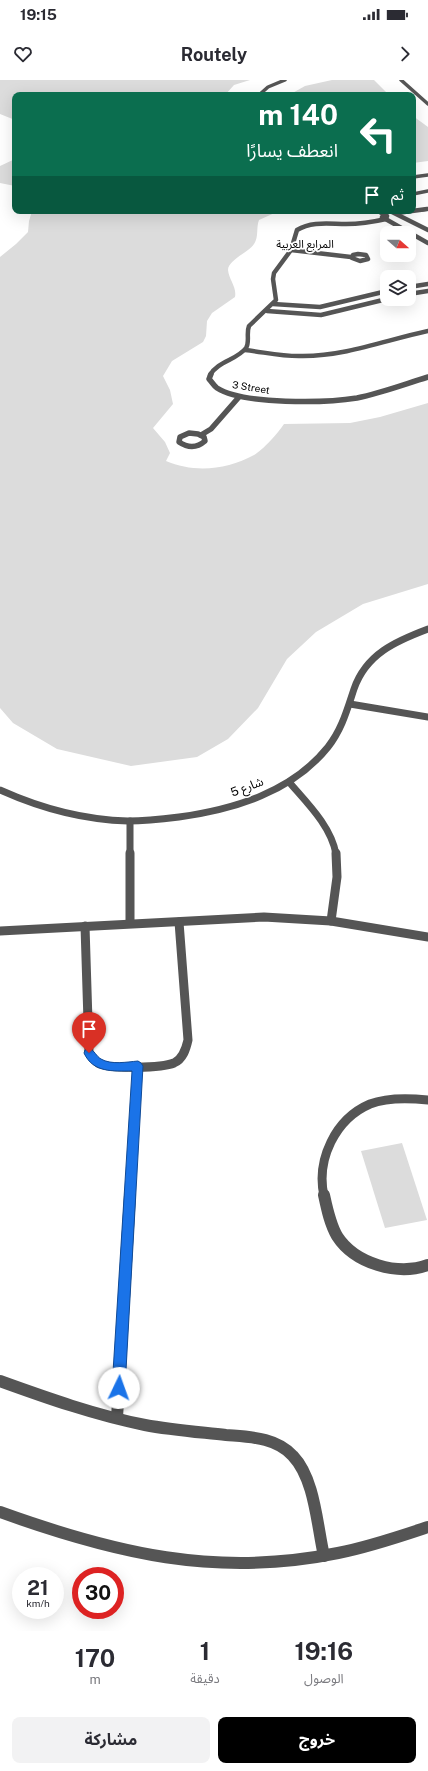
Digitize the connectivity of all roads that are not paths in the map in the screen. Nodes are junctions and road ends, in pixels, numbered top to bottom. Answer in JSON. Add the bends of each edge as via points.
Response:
{"nodes":[{"id":1,"x":285,"y":80,"type":"edge"},
{"id":2,"x":401,"y":80,"type":"edge"},
{"id":3,"x":262,"y":92,"type":"edge"},
{"id":4,"x":414,"y":92,"type":"edge"},
{"id":5,"x":416,"y":93,"type":"edge"},
{"id":6,"x":428,"y":104,"type":"edge"},
{"id":7,"x":428,"y":175,"type":"edge"},
{"id":8,"x":416,"y":176,"type":"edge"},
{"id":9,"x":428,"y":191,"type":"edge"},
{"id":10,"x":416,"y":194,"type":"edge"},
{"id":11,"x":428,"y":209,"type":"edge"},
{"id":12,"x":416,"y":211,"type":"edge"},
{"id":13,"x":378,"y":214,"type":"edge"},
{"id":14,"x":384,"y":214,"type":"edge"},
{"id":15,"x":398,"y":214,"type":"edge"},
{"id":16,"x":408,"y":214,"type":"edge"},
{"id":17,"x":405,"y":217,"type":"junction"},
{"id":18,"x":386,"y":219,"type":"junction"},
{"id":19,"x":428,"y":230,"type":"edge"},
{"id":20,"x":428,"y":243,"type":"edge"},
{"id":21,"x":291,"y":250,"type":"junction"},
{"id":22,"x":351,"y":257,"type":"dead end"},
{"id":23,"x":428,"y":284,"type":"edge"},
{"id":24,"x":416,"y":286,"type":"edge"},
{"id":25,"x":428,"y":291,"type":"edge"},
{"id":26,"x":380,"y":293,"type":"edge"},
{"id":27,"x":416,"y":293,"type":"edge"},
{"id":28,"x":380,"y":301,"type":"edge"},
{"id":29,"x":273,"y":304,"type":"junction"},
{"id":30,"x":267,"y":311,"type":"junction"},
{"id":31,"x":428,"y":331,"type":"edge"},
{"id":32,"x":244,"y":350,"type":"junction"},
{"id":33,"x":428,"y":377,"type":"edge"},
{"id":34,"x":239,"y":396,"type":"junction"},
{"id":35,"x":201,"y":435,"type":"dead end"},
{"id":36,"x":428,"y":629,"type":"edge"},
{"id":37,"x":350,"y":704,"type":"junction"},
{"id":38,"x":428,"y":717,"type":"edge"},
{"id":39,"x":289,"y":782,"type":"junction"},
{"id":40,"x":0,"y":790,"type":"edge"},
{"id":41,"x":130,"y":821,"type":"junction"},
{"id":42,"x":331,"y":921,"type":"junction"},
{"id":43,"x":179,"y":922,"type":"junction"},
{"id":44,"x":130,"y":923,"type":"junction"},
{"id":45,"x":86,"y":926,"type":"junction"},
{"id":46,"x":0,"y":931,"type":"edge"},
{"id":47,"x":428,"y":937,"type":"edge"},
{"id":48,"x":138,"y":1066,"type":"junction"},
{"id":49,"x":428,"y":1100,"type":"edge"},
{"id":50,"x":428,"y":1265,"type":"edge"},
{"id":51,"x":0,"y":1381,"type":"edge"},
{"id":52,"x":117,"y":1418,"type":"junction"},
{"id":53,"x":0,"y":1512,"type":"edge"},
{"id":54,"x":428,"y":1527,"type":"edge"},
{"id":55,"x":324,"y":1556,"type":"junction"}],
"edges":[{"from":1,"to":3,"type":"street"},
{"from":2,"to":4,"type":"street"},
{"from":5,"to":6,"type":"street"},
{"from":7,"to":8,"type":"street"},
{"from":9,"to":10,"type":"street"},
{"from":11,"to":12,"type":"street"},
{"from":13,"to":18,"type":"street"},
{"from":14,"to":18,"type":"street"},
{"from":15,"to":17,"type":"street"},
{"from":16,"to":17,"type":"street"},
{"from":17,"to":19,"type":"street"},
{"from":18,"to":20,"type":"street"},
{"from":18,"to":21,"type":"street","via":[[362,224],[303,226],[295,233]]},
{"from":21,"to":22,"type":"street"},
{"from":21,"to":29,"type":"street","via":[[274,273],[273,285],[276,295]]},
{"from":23,"to":24,"type":"street"},
{"from":25,"to":27,"type":"street"},
{"from":26,"to":29,"type":"street","via":[[320,307]]},
{"from":28,"to":30,"type":"street","via":[[327,314]]},
{"from":29,"to":30,"type":"street"},
{"from":30,"to":32,"type":"street","via":[[250,325],[248,344]]},
{"from":31,"to":32,"type":"street","via":[[362,349],[319,356]]},
{"from":32,"to":34,"type":"street","name":"3 Street","via":[[212,371],[209,378],[210,382],[222,391]]},
{"from":33,"to":34,"type":"street","name":"3 Street","via":[[342,400],[269,400]]},
{"from":34,"to":35,"type":"street","via":[[211,429]]},
{"from":36,"to":37,"type":"street","name":"شارع 5","via":[[386,647],[369,661],[358,679]]},
{"from":37,"to":38,"type":"street"},
{"from":37,"to":39,"type":"street","name":"شارع 5","via":[[344,722],[322,755]]},
{"from":39,"to":41,"type":"street","name":"شارع 5","via":[[258,798],[227,808],[194,815]]},
{"from":39,"to":42,"type":"street","via":[[320,820],[334,846],[337,875]]},
{"from":40,"to":41,"type":"street","name":"شارع 5","via":[[29,803],[52,809]]},
{"from":41,"to":44,"type":"street"},
{"from":42,"to":43,"type":"street","via":[[264,917]]},
{"from":42,"to":47,"type":"street"},
{"from":43,"to":44,"type":"street"},
{"from":43,"to":48,"type":"street","via":[[188,1040],[186,1049],[173,1063]]},
{"from":44,"to":45,"type":"street"},
{"from":45,"to":46,"type":"street"},
{"from":45,"to":48,"type":"street","via":[[89,1053],[100,1064]]},
{"from":48,"to":52,"type":"street"},
{"from":49,"to":50,"type":"street","via":[[399,1098],[380,1101],[363,1108],[347,1121],[335,1137],[326,1154],[322,1173],[329,1218],[339,1239],[357,1255],[378,1266],[401,1270]]},
{"from":51,"to":52,"type":"street"},
{"from":52,"to":55,"type":"street","via":[[164,1428],[260,1438],[276,1443],[297,1459],[305,1472]]},
{"from":53,"to":55,"type":"street","via":[[126,1551],[171,1559],[216,1563]]},
{"from":54,"to":55,"type":"street"}]}
